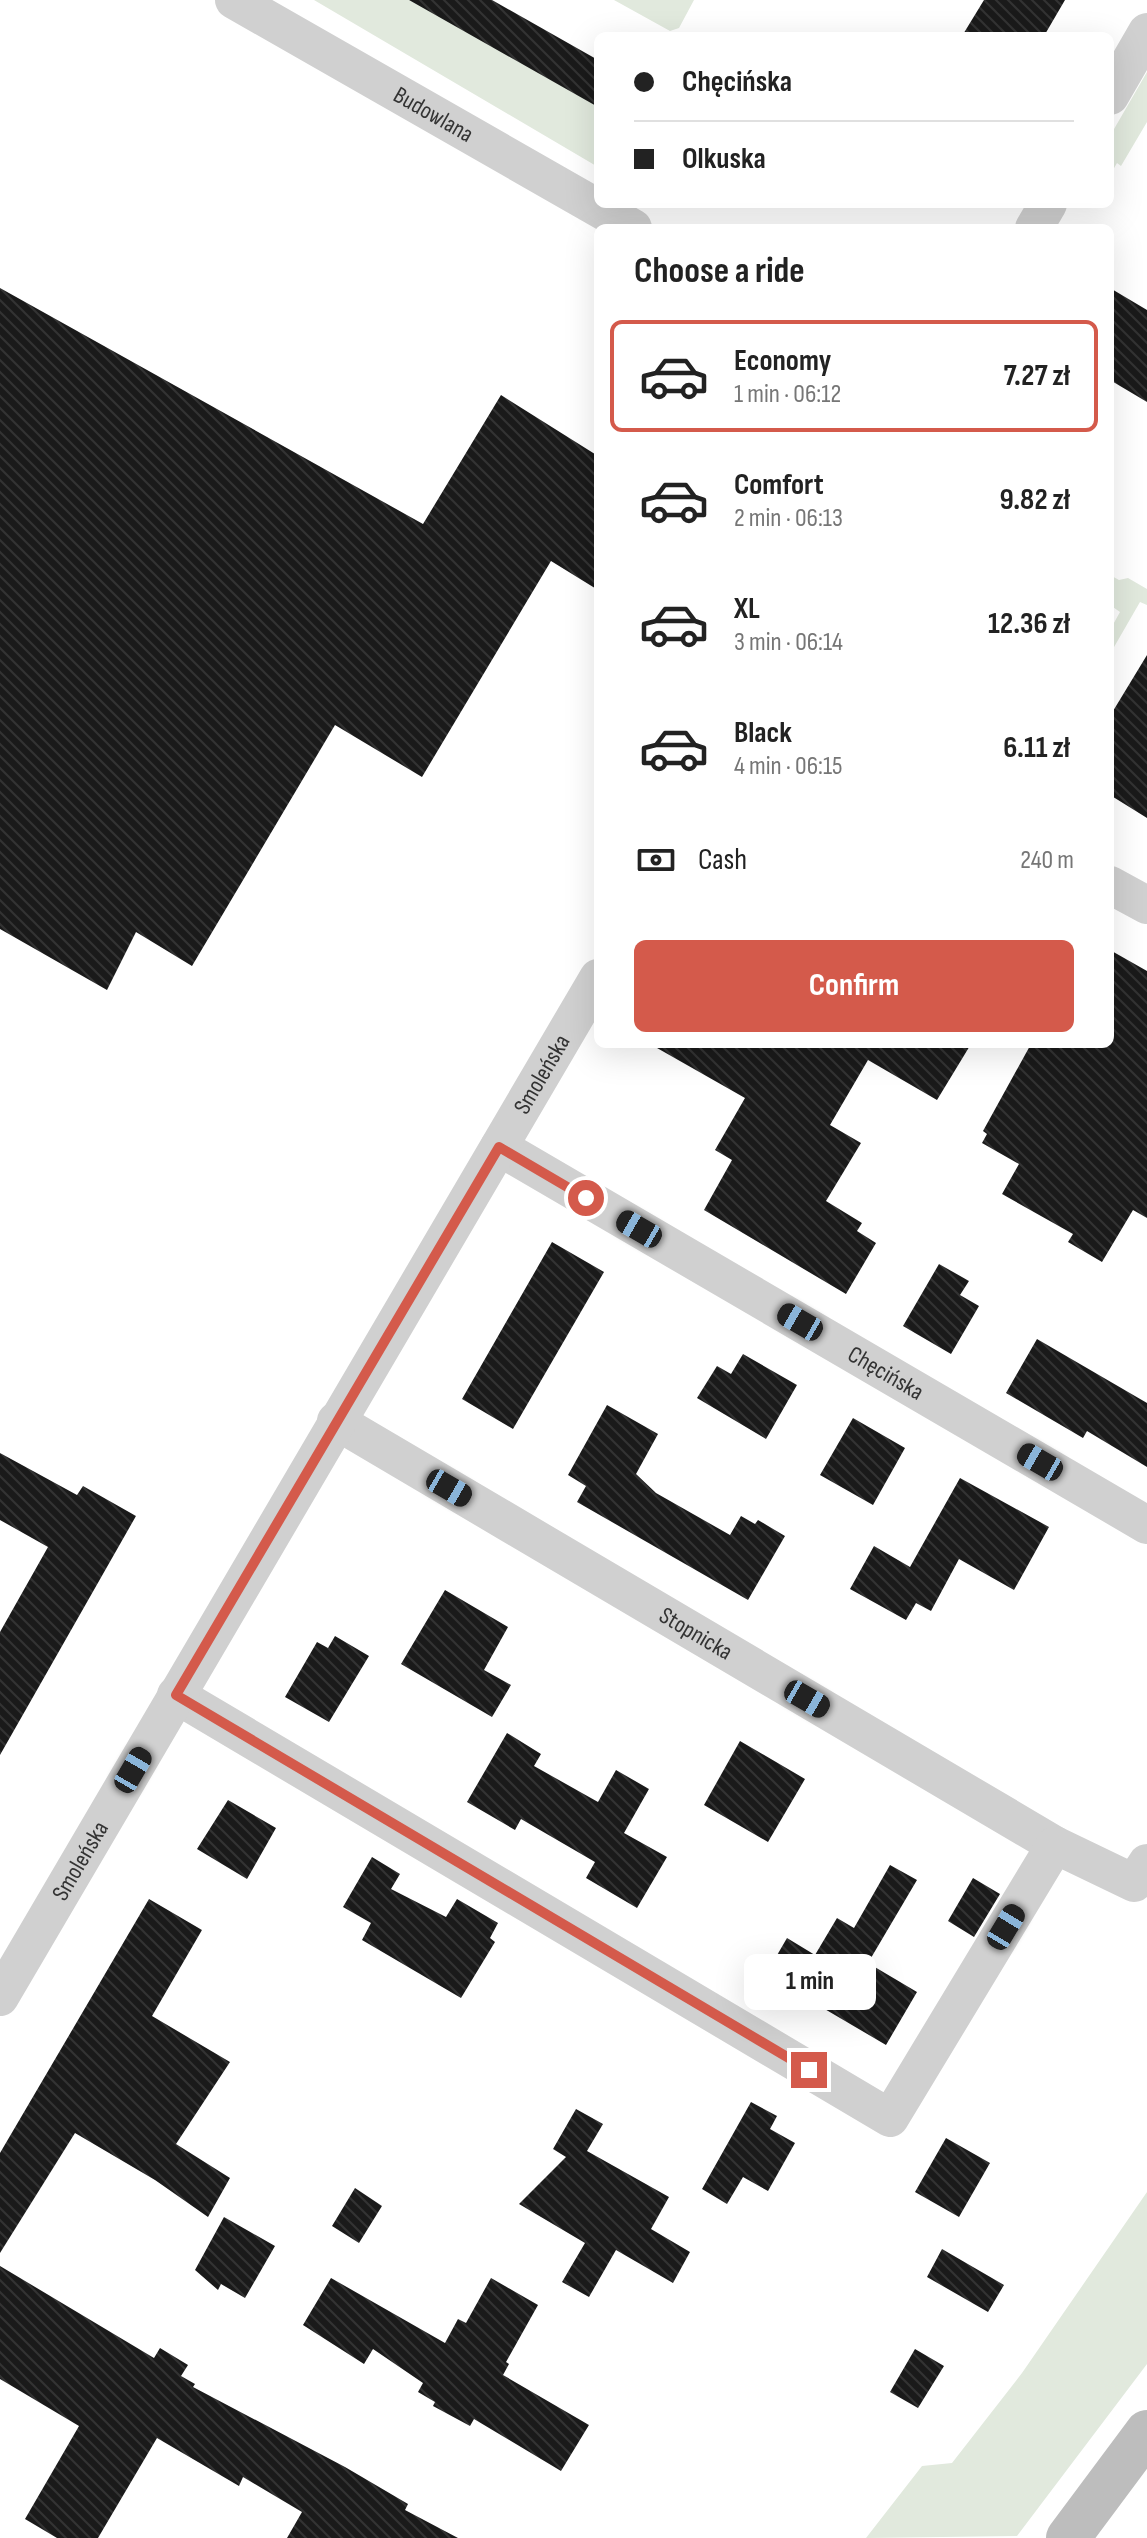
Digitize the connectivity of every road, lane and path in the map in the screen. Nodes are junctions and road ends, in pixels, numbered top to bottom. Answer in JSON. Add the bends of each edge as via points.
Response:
{"nodes":[{"id":1,"x":234,"y":0,"type":"edge"},
{"id":2,"x":1147,"y":32,"type":"edge"},
{"id":3,"x":1114,"y":89,"type":"edge"},
{"id":4,"x":594,"y":206,"type":"edge"},
{"id":5,"x":598,"y":208,"type":"edge"},
{"id":6,"x":626,"y":224,"type":"edge"},
{"id":7,"x":1114,"y":887,"type":"edge"},
{"id":8,"x":1147,"y":905,"type":"edge"},
{"id":9,"x":594,"y":985,"type":"edge"},
{"id":10,"x":499,"y":1147,"type":"junction"},
{"id":11,"x":336,"y":1421,"type":"junction"},
{"id":12,"x":1147,"y":1525,"type":"edge"},
{"id":13,"x":176,"y":1695,"type":"junction"},
{"id":14,"x":1055,"y":1845,"type":"junction"},
{"id":15,"x":1143,"y":1879,"type":"edge"},
{"id":16,"x":0,"y":1997,"type":"edge"},
{"id":17,"x":1147,"y":2432,"type":"edge"},
{"id":18,"x":1068,"y":2538,"type":"edge"}],
"edges":[{"from":1,"to":4,"type":"street","name":"Budowlana"},
{"from":2,"to":3,"type":"street"},
{"from":5,"to":6,"type":"street","name":"Budowlana"},
{"from":7,"to":8,"type":"street"},
{"from":9,"to":10,"type":"street","name":"Smoleńska"},
{"from":10,"to":11,"type":"street","name":"Smoleńska"},
{"from":10,"to":12,"type":"street","name":"Chęcińska"},
{"from":11,"to":13,"type":"street","name":"Smoleńska"},
{"from":11,"to":14,"type":"street","name":"Stopnicka"},
{"from":13,"to":14,"type":"street","via":[[890,2118]]},
{"from":13,"to":16,"type":"street","name":"Smoleńska"},
{"from":14,"to":15,"type":"street","name":"Stopnicka"},
{"from":17,"to":18,"type":"main road"}]}
